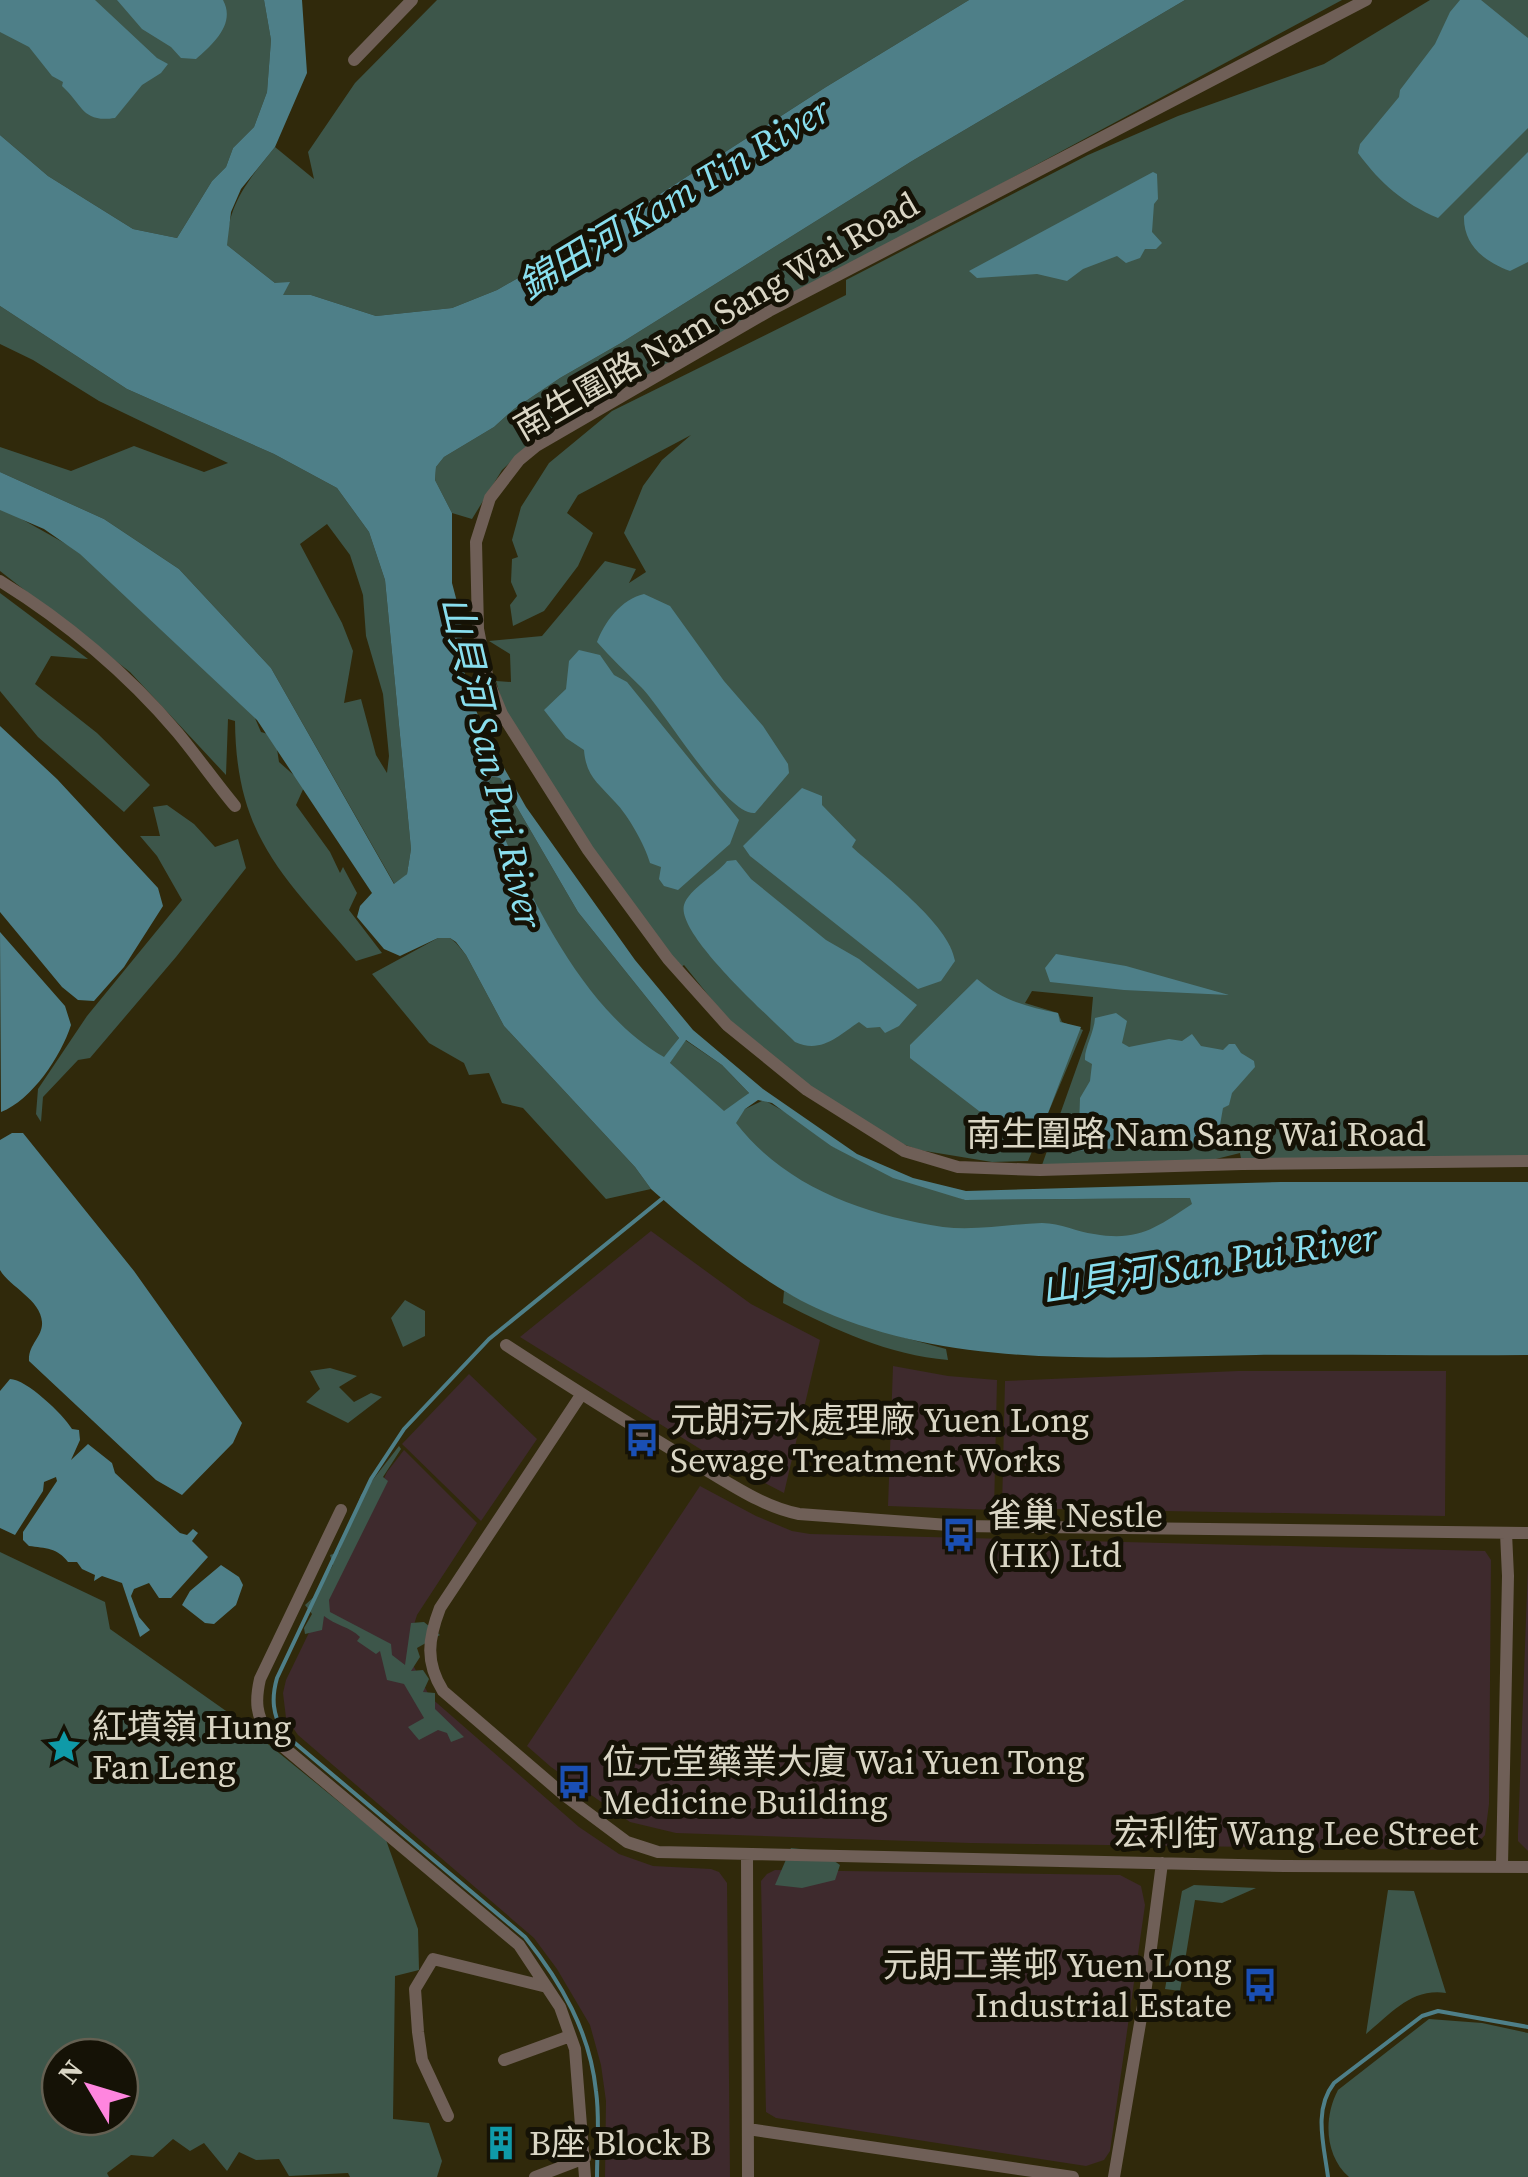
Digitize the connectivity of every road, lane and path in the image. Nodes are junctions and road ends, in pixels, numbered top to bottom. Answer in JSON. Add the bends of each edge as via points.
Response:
{"nodes":[{"id":1,"x":412,"y":0,"type":"edge"},
{"id":2,"x":1366,"y":0,"type":"edge"},
{"id":3,"x":354,"y":60,"type":"dead end"},
{"id":4,"x":0,"y":581,"type":"edge"},
{"id":5,"x":234,"y":806,"type":"dead end"},
{"id":6,"x":1528,"y":1161,"type":"edge"},
{"id":7,"x":506,"y":1345,"type":"dead end"},
{"id":8,"x":582,"y":1395,"type":"junction"},
{"id":9,"x":342,"y":1510,"type":"dead end"},
{"id":10,"x":1506,"y":1533,"type":"junction"},
{"id":11,"x":1528,"y":1533,"type":"edge"},
{"id":12,"x":747,"y":1855,"type":"junction"},
{"id":13,"x":1162,"y":1863,"type":"junction"},
{"id":14,"x":1502,"y":1864,"type":"junction"},
{"id":15,"x":1528,"y":1867,"type":"edge"},
{"id":16,"x":547,"y":1987,"type":"junction"},
{"id":17,"x":570,"y":2036,"type":"junction"},
{"id":18,"x":504,"y":2060,"type":"dead end"},
{"id":19,"x":448,"y":2116,"type":"dead end"},
{"id":20,"x":748,"y":2128,"type":"junction"},
{"id":21,"x":584,"y":2158,"type":"junction"},
{"id":22,"x":535,"y":2177,"type":"edge"},
{"id":23,"x":584,"y":2177,"type":"edge"},
{"id":24,"x":748,"y":2177,"type":"edge"},
{"id":25,"x":1073,"y":2177,"type":"edge"},
{"id":26,"x":1114,"y":2177,"type":"edge"}],
"edges":[{"from":1,"to":3,"type":"street"},
{"from":2,"to":6,"type":"street","name":"南生圍路 Nam Sang Wai Road","via":[[769,311],[536,446],[502,479],[483,517],[474,560],[478,629],[502,714],[588,850],[668,959],[726,1025],[807,1090],[904,1151],[980,1169]]},
{"from":4,"to":5,"type":"street","via":[[125,678]]},
{"from":7,"to":8,"type":"street"},
{"from":8,"to":10,"type":"street","via":[[729,1483],[799,1514],[962,1526]]},
{"from":8,"to":12,"type":"street","name":"宏利街 Wang Lee Street","via":[[440,1608],[428,1643],[434,1676],[454,1702],[627,1842],[658,1852]]},
{"from":9,"to":16,"type":"street","via":[[260,1679],[257,1715],[268,1734],[506,1931]]},
{"from":10,"to":11,"type":"street"},
{"from":10,"to":14,"type":"street"},
{"from":12,"to":13,"type":"street","name":"宏利街 Wang Lee Street"},
{"from":12,"to":20,"type":"street"},
{"from":13,"to":14,"type":"street","name":"宏利街 Wang Lee Street"},
{"from":13,"to":26,"type":"street"},
{"from":14,"to":15,"type":"street","name":"宏利街 Wang Lee Street"},
{"from":16,"to":17,"type":"street"},
{"from":16,"to":19,"type":"street","via":[[433,1959],[416,1989],[418,2032],[422,2060]]},
{"from":17,"to":18,"type":"street"},
{"from":17,"to":21,"type":"street"},
{"from":20,"to":24,"type":"street"},
{"from":20,"to":25,"type":"street"},
{"from":21,"to":22,"type":"street"},
{"from":21,"to":23,"type":"street"}]}
